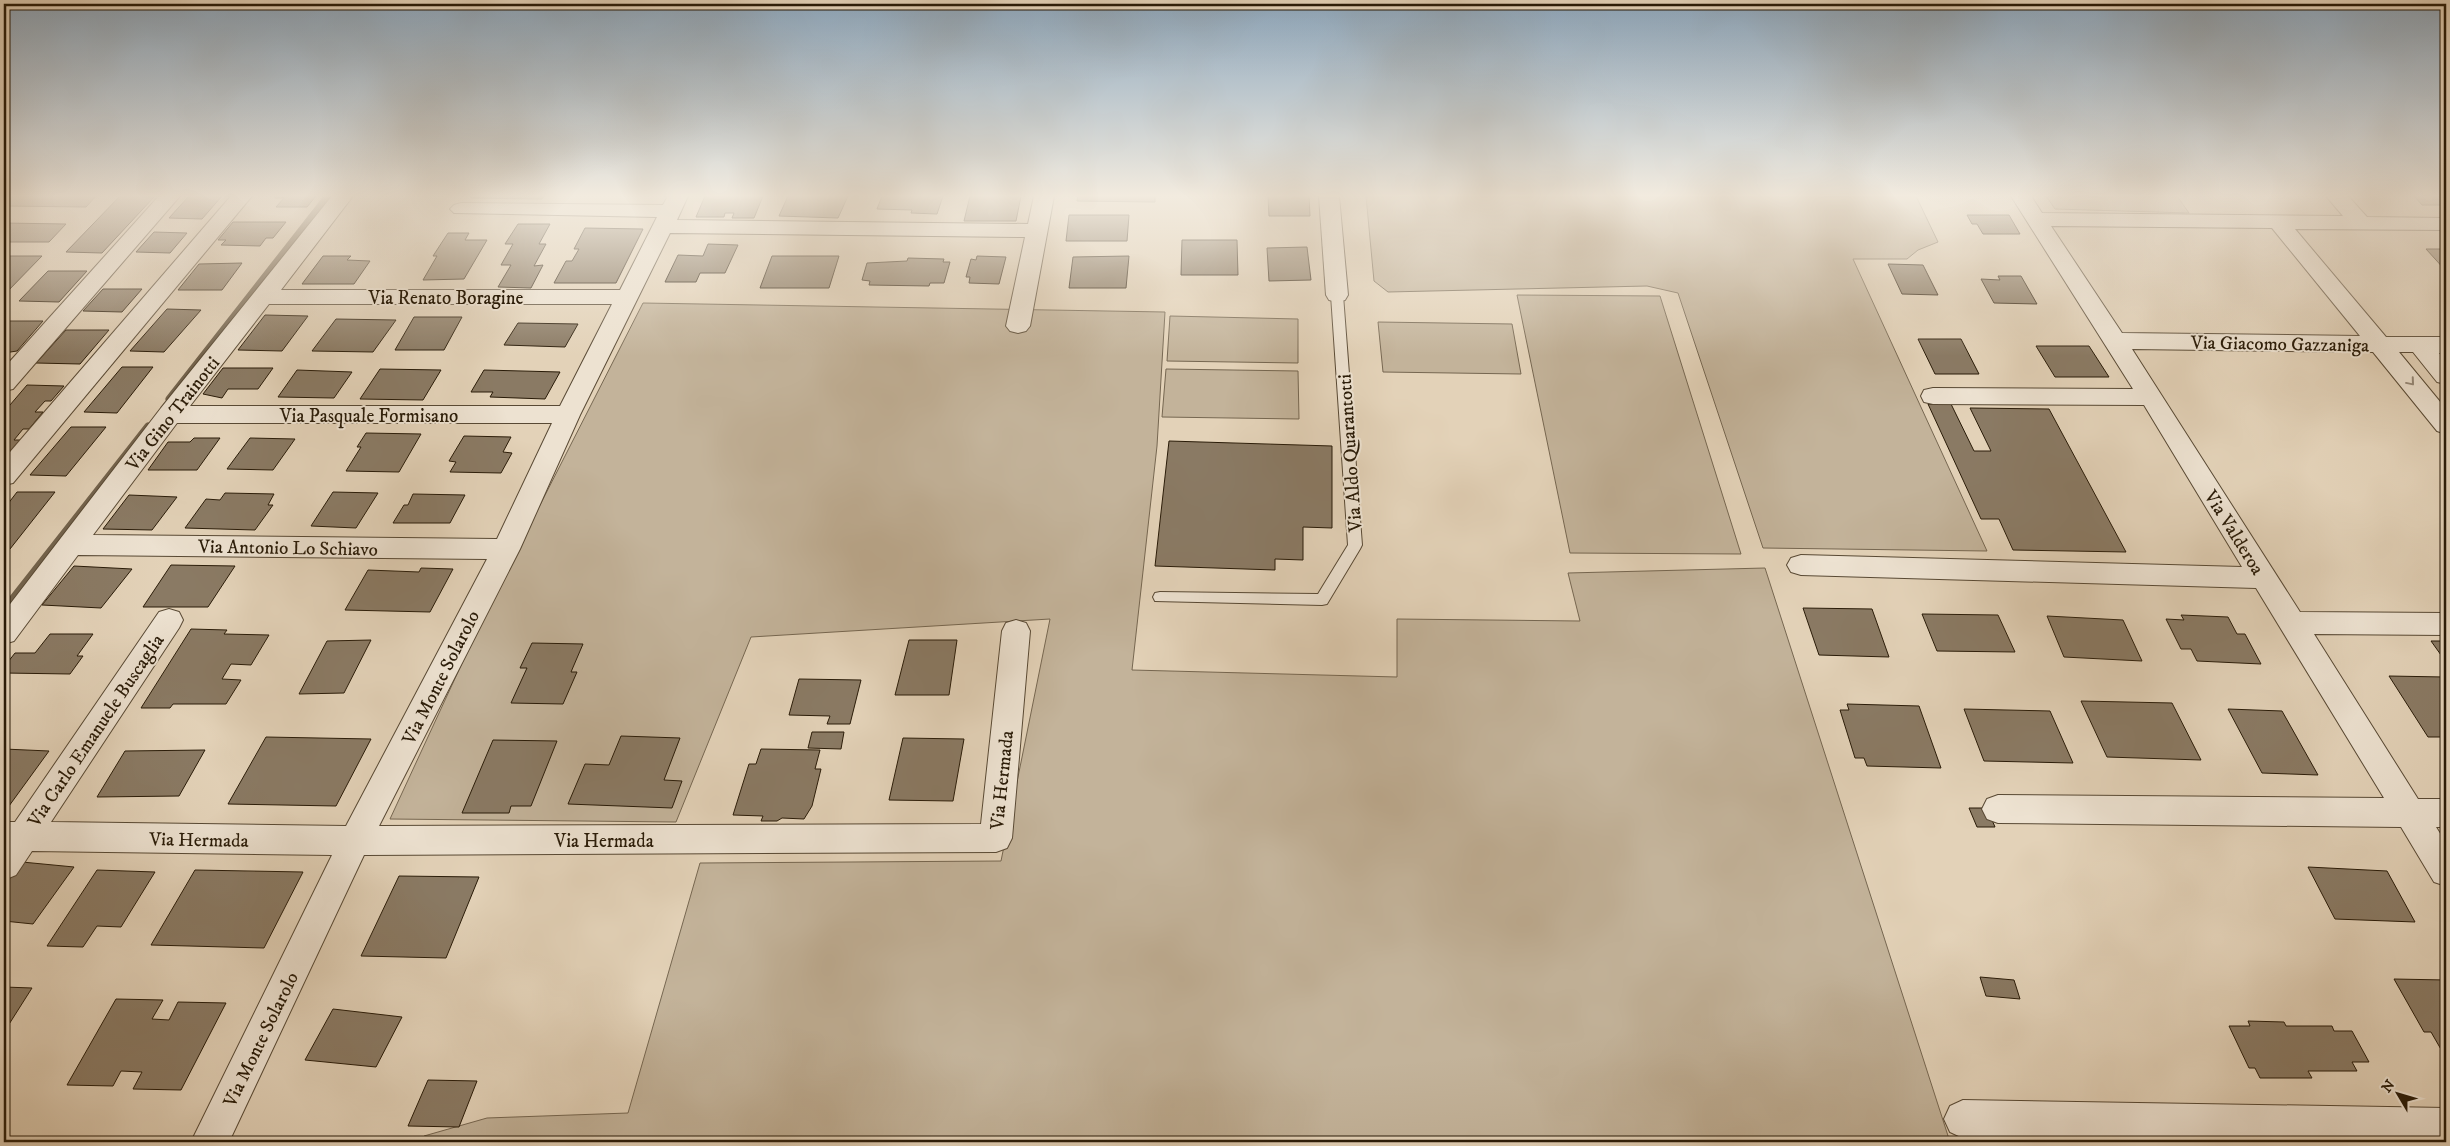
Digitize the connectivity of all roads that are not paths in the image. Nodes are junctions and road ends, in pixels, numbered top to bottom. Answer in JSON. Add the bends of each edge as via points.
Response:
{"nodes":[{"id":1,"x":123,"y":249,"type":"edge"},
{"id":2,"x":197,"y":249,"type":"edge"},
{"id":3,"x":301,"y":249,"type":"edge"},
{"id":4,"x":652,"y":249,"type":"edge"},
{"id":5,"x":1034,"y":249,"type":"edge"},
{"id":6,"x":1333,"y":249,"type":"edge"},
{"id":7,"x":2055,"y":249,"type":"edge"},
{"id":8,"x":2301,"y":249,"type":"edge"},
{"id":9,"x":1337,"y":295,"type":"joint"},
{"id":10,"x":263,"y":297,"type":"junction"},
{"id":11,"x":629,"y":297,"type":"junction"},
{"id":12,"x":1018,"y":326,"type":"dead end"},
{"id":13,"x":2114,"y":341,"type":"junction"},
{"id":14,"x":2380,"y":344,"type":"junction"},
{"id":15,"x":2419,"y":344,"type":"junction"},
{"id":16,"x":2446,"y":345,"type":"edge"},
{"id":17,"x":2446,"y":376,"type":"edge"},
{"id":18,"x":4,"y":383,"type":"edge"},
{"id":19,"x":1932,"y":396,"type":"dead end"},
{"id":20,"x":2151,"y":397,"type":"junction"},
{"id":21,"x":170,"y":414,"type":"junction"},
{"id":22,"x":568,"y":415,"type":"junction"},
{"id":23,"x":2446,"y":425,"type":"edge"},
{"id":24,"x":4,"y":476,"type":"edge"},
{"id":25,"x":69,"y":545,"type":"junction"},
{"id":26,"x":506,"y":549,"type":"junction"},
{"id":27,"x":1801,"y":565,"type":"dead end"},
{"id":28,"x":2264,"y":578,"type":"junction"},
{"id":29,"x":1160,"y":597,"type":"dead end"},
{"id":30,"x":169,"y":620,"type":"dead end"},
{"id":31,"x":2292,"y":623,"type":"junction"},
{"id":32,"x":2446,"y":624,"type":"edge"},
{"id":33,"x":1016,"y":631,"type":"dead end"},
{"id":34,"x":4,"y":633,"type":"edge"},
{"id":35,"x":1998,"y":810,"type":"dead end"},
{"id":36,"x":2410,"y":813,"type":"junction"},
{"id":37,"x":2446,"y":813,"type":"edge"},
{"id":38,"x":13,"y":836,"type":"edge"},
{"id":39,"x":355,"y":841,"type":"junction"},
{"id":40,"x":4,"y":865,"type":"edge"},
{"id":41,"x":2446,"y":871,"type":"edge"},
{"id":42,"x":1963,"y":1120,"type":"dead end"},
{"id":43,"x":2446,"y":1127,"type":"edge"},
{"id":44,"x":210,"y":1142,"type":"edge"}],
"edges":[{"from":1,"to":18,"type":"street"},
{"from":2,"to":24,"type":"street"},
{"from":3,"to":10,"type":"street","name":"Via Gino Trainotti"},
{"from":4,"to":11,"type":"street","name":"Via Monte Solarolo"},
{"from":5,"to":12,"type":"street"},
{"from":6,"to":9,"type":"street","name":"Via Aldo Quarantotti"},
{"from":7,"to":13,"type":"street","name":"Via Valderoa"},
{"from":8,"to":14,"type":"street"},
{"from":9,"to":29,"type":"lane","name":"Via Aldo Quarantotti","via":[[1355,545],[1334,581],[1322,600]]},
{"from":10,"to":11,"type":"street","name":"Via Renato Boragine"},
{"from":10,"to":21,"type":"street","name":"Via Gino Trainotti"},
{"from":11,"to":22,"type":"street","name":"Via Monte Solarolo"},
{"from":13,"to":14,"type":"street","name":"Via Giacomo Gazzaniga"},
{"from":13,"to":20,"type":"street","name":"Via Valderoa"},
{"from":14,"to":15,"type":"street","name":"Via Giacomo Gazzaniga"},
{"from":14,"to":23,"type":"street","one_way":true},
{"from":15,"to":16,"type":"street","name":"Via Giacomo Gazzaniga"},
{"from":15,"to":17,"type":"street"},
{"from":19,"to":20,"type":"street"},
{"from":20,"to":28,"type":"street","name":"Via Valderoa"},
{"from":21,"to":22,"type":"street","name":"Via Pasquale Formisano"},
{"from":21,"to":25,"type":"street","name":"Via Gino Trainotti"},
{"from":22,"to":26,"type":"street","name":"Via Monte Solarolo"},
{"from":25,"to":26,"type":"street","name":"Via Antonio Lo Schiavo"},
{"from":25,"to":34,"type":"street","name":"Via Gino Trainotti"},
{"from":26,"to":39,"type":"street","name":"Via Monte Solarolo"},
{"from":27,"to":28,"type":"street"},
{"from":28,"to":31,"type":"street","name":"Via Valderoa"},
{"from":30,"to":38,"type":"street","name":"Via Carlo Emanuele Buscaglia"},
{"from":31,"to":32,"type":"street"},
{"from":31,"to":36,"type":"street","name":"Via Valderoa"},
{"from":33,"to":39,"type":"street","name":"Via Hermada","via":[[996,838]]},
{"from":35,"to":36,"type":"street"},
{"from":36,"to":37,"type":"street"},
{"from":36,"to":41,"type":"street","name":"Via Valderoa"},
{"from":38,"to":39,"type":"street","name":"Via Hermada"},
{"from":38,"to":40,"type":"street","name":"Via Carlo Emanuele Buscaglia"},
{"from":39,"to":44,"type":"street","name":"Via Monte Solarolo"},
{"from":42,"to":43,"type":"street"}]}
